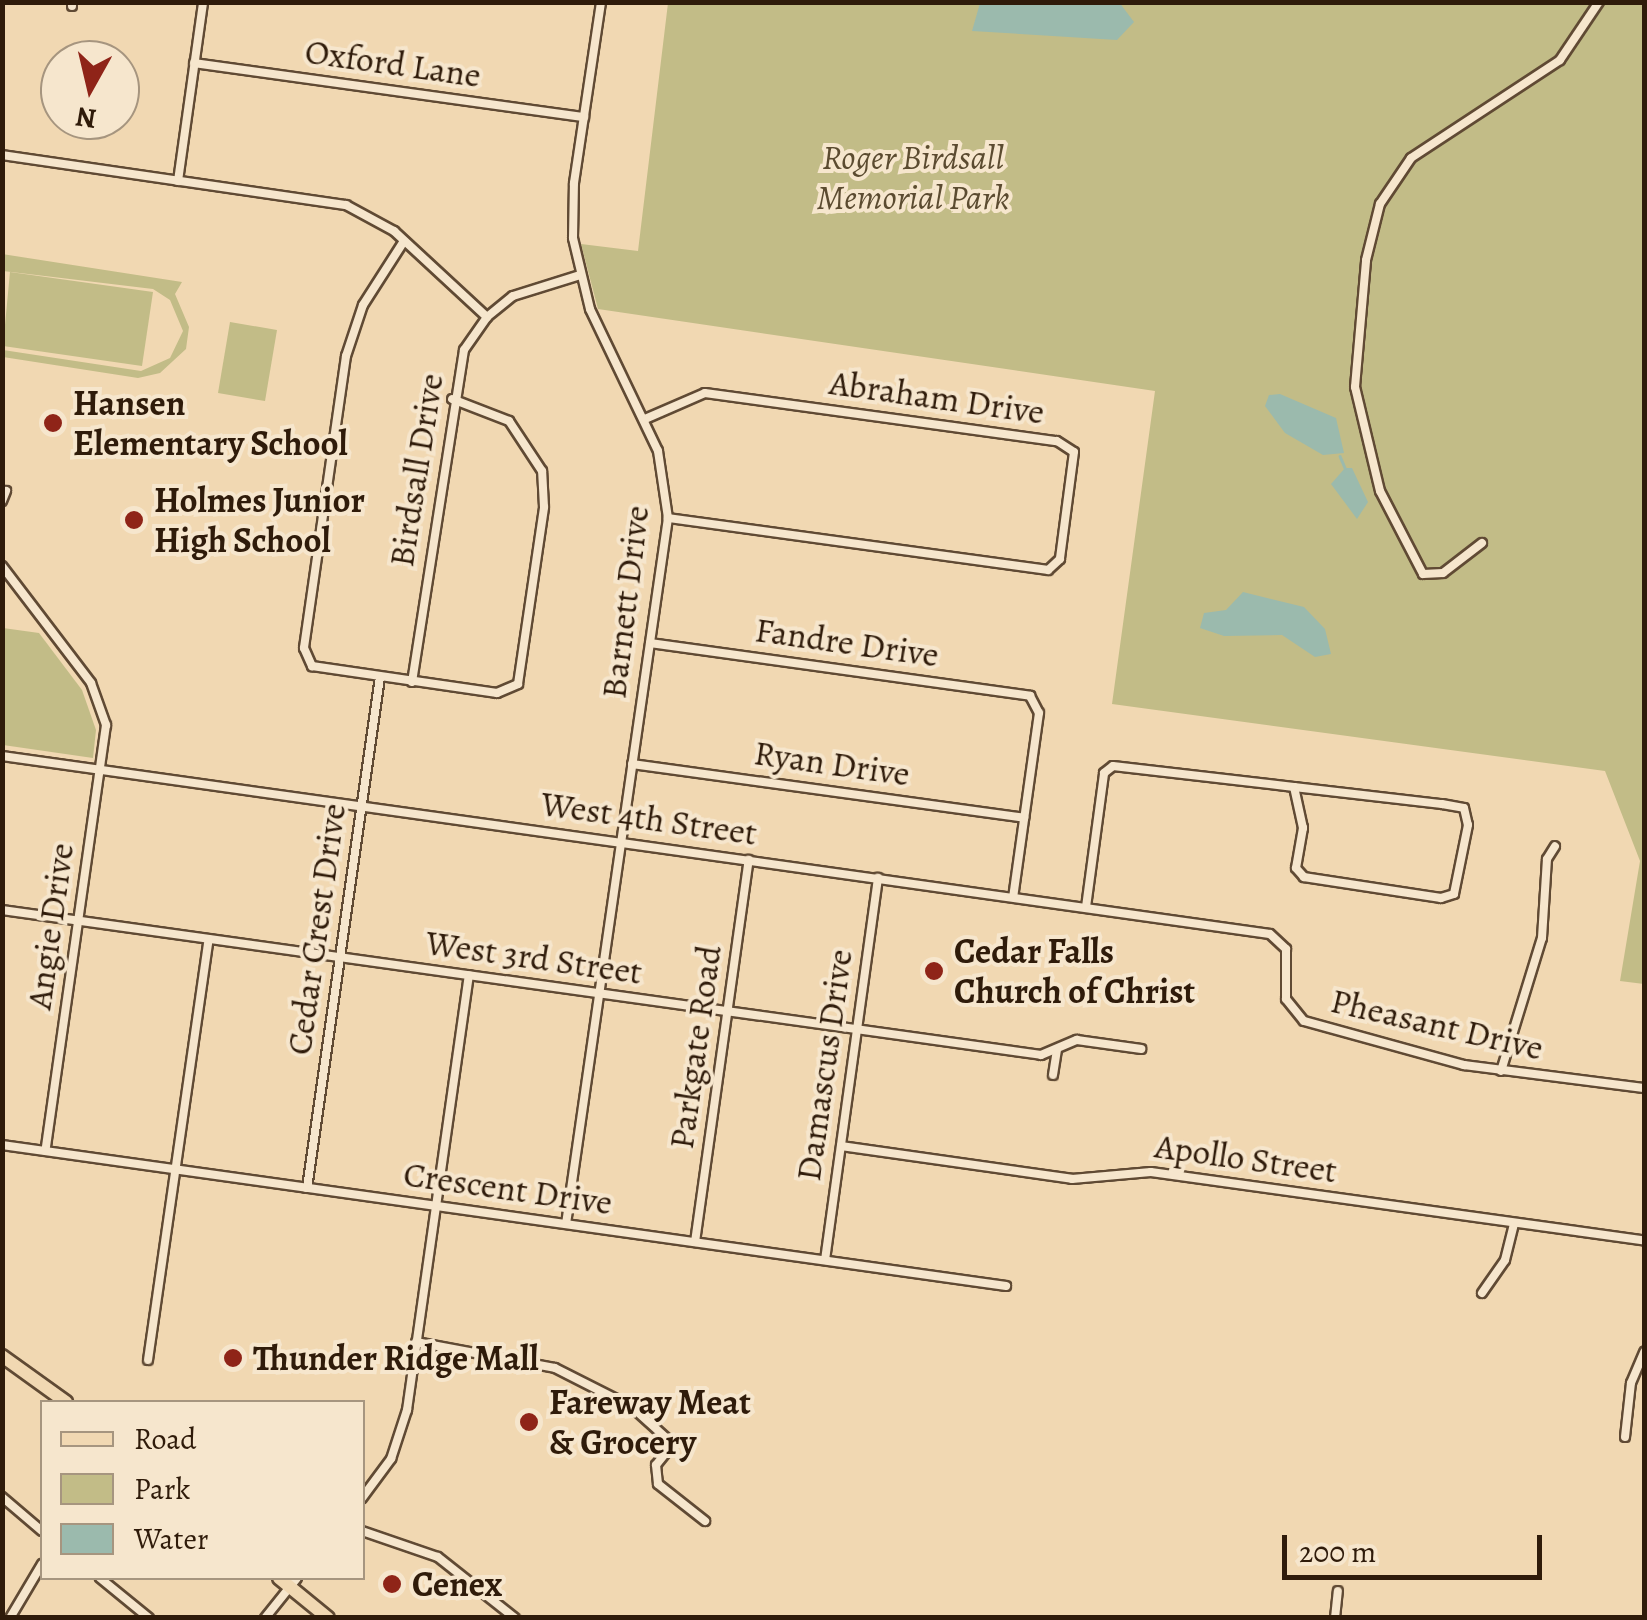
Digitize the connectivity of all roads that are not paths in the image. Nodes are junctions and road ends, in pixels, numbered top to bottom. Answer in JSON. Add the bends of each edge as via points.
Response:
{"nodes":[{"id":1,"x":203,"y":2,"type":"edge"},
{"id":2,"x":601,"y":2,"type":"edge"},
{"id":3,"x":1599,"y":2,"type":"edge"},
{"id":4,"x":194,"y":64,"type":"junction"},
{"id":5,"x":584,"y":117,"type":"junction"},
{"id":6,"x":2,"y":155,"type":"edge"},
{"id":7,"x":178,"y":181,"type":"junction"},
{"id":8,"x":404,"y":241,"type":"junction"},
{"id":9,"x":580,"y":275,"type":"junction"},
{"id":10,"x":487,"y":317,"type":"junction"},
{"id":11,"x":452,"y":399,"type":"junction"},
{"id":12,"x":645,"y":419,"type":"junction"},
{"id":13,"x":668,"y":518,"type":"junction"},
{"id":14,"x":1482,"y":543,"type":"dead end"},
{"id":15,"x":2,"y":566,"type":"edge"},
{"id":16,"x":650,"y":643,"type":"junction"},
{"id":17,"x":380,"y":677,"type":"junction"},
{"id":18,"x":412,"y":682,"type":"junction"},
{"id":19,"x":2,"y":756,"type":"edge"},
{"id":20,"x":632,"y":764,"type":"junction"},
{"id":21,"x":101,"y":770,"type":"junction"},
{"id":22,"x":1294,"y":787,"type":"junction"},
{"id":23,"x":362,"y":806,"type":"junction"},
{"id":24,"x":1024,"y":818,"type":"junction"},
{"id":25,"x":621,"y":842,"type":"junction"},
{"id":26,"x":1555,"y":846,"type":"dead end"},
{"id":27,"x":749,"y":860,"type":"junction"},
{"id":28,"x":878,"y":878,"type":"junction"},
{"id":29,"x":1013,"y":897,"type":"junction"},
{"id":30,"x":1086,"y":907,"type":"junction"},
{"id":31,"x":2,"y":910,"type":"edge"},
{"id":32,"x":79,"y":921,"type":"junction"},
{"id":33,"x":209,"y":939,"type":"junction"},
{"id":34,"x":1284,"y":944,"type":"joint"},
{"id":35,"x":340,"y":957,"type":"junction"},
{"id":36,"x":469,"y":975,"type":"junction"},
{"id":37,"x":599,"y":994,"type":"junction"},
{"id":38,"x":728,"y":1012,"type":"junction"},
{"id":39,"x":857,"y":1030,"type":"junction"},
{"id":40,"x":1057,"y":1050,"type":"junction"},
{"id":41,"x":1141,"y":1050,"type":"dead end"},
{"id":42,"x":1501,"y":1071,"type":"junction"},
{"id":43,"x":1053,"y":1075,"type":"dead end"},
{"id":44,"x":1644,"y":1088,"type":"edge"},
{"id":45,"x":2,"y":1145,"type":"edge"},
{"id":46,"x":840,"y":1146,"type":"junction"},
{"id":47,"x":45,"y":1150,"type":"junction"},
{"id":48,"x":176,"y":1170,"type":"junction"},
{"id":49,"x":307,"y":1188,"type":"junction"},
{"id":50,"x":434,"y":1206,"type":"junction"},
{"id":51,"x":1514,"y":1222,"type":"junction"},
{"id":52,"x":566,"y":1224,"type":"junction"},
{"id":53,"x":1644,"y":1240,"type":"edge"},
{"id":54,"x":695,"y":1242,"type":"junction"},
{"id":55,"x":825,"y":1260,"type":"junction"},
{"id":56,"x":1006,"y":1286,"type":"dead end"},
{"id":57,"x":1482,"y":1293,"type":"dead end"},
{"id":58,"x":416,"y":1342,"type":"junction"},
{"id":59,"x":1644,"y":1352,"type":"edge"},
{"id":60,"x":2,"y":1356,"type":"edge"},
{"id":61,"x":148,"y":1360,"type":"dead end"},
{"id":62,"x":63,"y":1400,"type":"edge"},
{"id":63,"x":1624,"y":1437,"type":"dead end"},
{"id":64,"x":365,"y":1494,"type":"edge"},
{"id":65,"x":2,"y":1498,"type":"edge"},
{"id":66,"x":704,"y":1520,"type":"dead end"},
{"id":67,"x":40,"y":1529,"type":"edge"},
{"id":68,"x":365,"y":1532,"type":"edge"},
{"id":69,"x":40,"y":1567,"type":"edge"},
{"id":70,"x":102,"y":1580,"type":"edge"},
{"id":71,"x":288,"y":1580,"type":"edge"},
{"id":72,"x":1338,"y":1591,"type":"dead end"},
{"id":73,"x":10,"y":1618,"type":"edge"},
{"id":74,"x":149,"y":1618,"type":"edge"},
{"id":75,"x":265,"y":1618,"type":"edge"},
{"id":76,"x":328,"y":1618,"type":"edge"},
{"id":77,"x":515,"y":1618,"type":"edge"},
{"id":78,"x":1334,"y":1618,"type":"edge"}],
"edges":[{"from":1,"to":4,"type":"street"},
{"from":2,"to":5,"type":"street","name":"Barnett Drive"},
{"from":3,"to":14,"type":"street","via":[[1560,60],[1411,158],[1380,204],[1366,260],[1355,387],[1380,491],[1423,574],[1443,573]]},
{"from":4,"to":5,"type":"street","name":"Oxford Lane"},
{"from":4,"to":7,"type":"street"},
{"from":5,"to":9,"type":"street","name":"Barnett Drive","via":[[572,202]]},
{"from":6,"to":7,"type":"street"},
{"from":7,"to":8,"type":"street","via":[[332,201],[372,216]]},
{"from":8,"to":10,"type":"street"},
{"from":8,"to":17,"type":"street","via":[[370,290],[350,340],[304,648],[319,668]]},
{"from":9,"to":10,"type":"street","name":"Birdsall Drive","via":[[524,290]]},
{"from":9,"to":12,"type":"street","name":"Barnett Drive"},
{"from":10,"to":11,"type":"street","name":"Birdsall Drive","via":[[464,350]]},
{"from":11,"to":18,"type":"street","name":"Birdsall Drive"},
{"from":11,"to":18,"type":"street","via":[[509,421],[542,471],[544,507],[524,659],[518,684],[508,692]]},
{"from":12,"to":13,"type":"street","name":"Barnett Drive","via":[[662,465]]},
{"from":12,"to":13,"type":"street","name":"Abraham Drive","via":[[705,393],[1057,441],[1074,452],[1060,559],[1048,570]]},
{"from":13,"to":16,"type":"street","name":"Barnett Drive"},
{"from":15,"to":21,"type":"street","name":"Angie Drive","via":[[97,693],[106,725]]},
{"from":16,"to":20,"type":"street","name":"Barnett Drive"},
{"from":16,"to":24,"type":"street","name":"Fandre Drive","via":[[1035,700]]},
{"from":17,"to":18,"type":"street"},
{"from":17,"to":23,"type":"street","name":"Cedar Crest Drive"},
{"from":19,"to":21,"type":"street","name":"West 4th Street"},
{"from":20,"to":24,"type":"street","name":"Ryan Drive"},
{"from":20,"to":25,"type":"street","name":"Barnett Drive"},
{"from":21,"to":23,"type":"street","name":"West 4th Street"},
{"from":21,"to":32,"type":"street","name":"Angie Drive"},
{"from":22,"to":22,"type":"street","via":[[1303,828],[1296,868],[1304,876],[1440,898],[1454,894],[1468,825],[1464,808]]},
{"from":22,"to":30,"type":"street","via":[[1108,768]]},
{"from":23,"to":25,"type":"street","name":"West 4th Street"},
{"from":23,"to":35,"type":"street","name":"Cedar Crest Drive"},
{"from":24,"to":29,"type":"street"},
{"from":25,"to":27,"type":"street","name":"West 4th Street"},
{"from":25,"to":37,"type":"street","name":"Barnett Drive"},
{"from":26,"to":42,"type":"street","via":[[1547,858],[1542,938]]},
{"from":27,"to":28,"type":"street","name":"West 4th Street"},
{"from":27,"to":38,"type":"street","name":"Parkgate Road"},
{"from":28,"to":29,"type":"street","name":"West 4th Street"},
{"from":28,"to":39,"type":"street","name":"Damascus Drive"},
{"from":29,"to":30,"type":"street","name":"West 4th Street"},
{"from":30,"to":34,"type":"street","name":"West 4th Street","via":[[1270,934]]},
{"from":31,"to":32,"type":"street","name":"West 3rd Street"},
{"from":32,"to":33,"type":"street","name":"West 3rd Street"},
{"from":32,"to":47,"type":"street","name":"Angie Drive"},
{"from":33,"to":35,"type":"street","name":"West 3rd Street"},
{"from":33,"to":48,"type":"street"},
{"from":34,"to":42,"type":"street","name":"Pheasant Drive","via":[[1286,999],[1304,1022]]},
{"from":35,"to":36,"type":"street","name":"West 3rd Street"},
{"from":35,"to":49,"type":"street","name":"Cedar Crest Drive"},
{"from":36,"to":37,"type":"street","name":"West 3rd Street"},
{"from":36,"to":50,"type":"street"},
{"from":37,"to":38,"type":"street","name":"West 3rd Street"},
{"from":37,"to":52,"type":"street","name":"Barnett Drive"},
{"from":38,"to":39,"type":"street","name":"West 3rd Street"},
{"from":38,"to":54,"type":"street","name":"Parkgate Road"},
{"from":39,"to":40,"type":"street","name":"West 3rd Street","via":[[1041,1055]]},
{"from":39,"to":46,"type":"street","name":"Damascus Drive"},
{"from":40,"to":41,"type":"street","name":"West 3rd Street","via":[[1077,1040]]},
{"from":40,"to":43,"type":"street"},
{"from":42,"to":44,"type":"street","name":"Pheasant Drive"},
{"from":45,"to":47,"type":"street","name":"Crescent Drive"},
{"from":46,"to":51,"type":"street","name":"Apollo Street","via":[[1072,1179],[1151,1172]]},
{"from":46,"to":55,"type":"street","name":"Damascus Drive"},
{"from":47,"to":48,"type":"street","name":"Crescent Drive"},
{"from":48,"to":49,"type":"street","name":"Crescent Drive"},
{"from":48,"to":61,"type":"street"},
{"from":49,"to":50,"type":"street","name":"Crescent Drive"},
{"from":50,"to":52,"type":"street","name":"Crescent Drive"},
{"from":50,"to":58,"type":"street"},
{"from":51,"to":53,"type":"street","name":"Apollo Street"},
{"from":51,"to":57,"type":"street","via":[[1505,1260]]},
{"from":52,"to":54,"type":"street","name":"Crescent Drive"},
{"from":54,"to":55,"type":"street","name":"Crescent Drive"},
{"from":55,"to":56,"type":"street","name":"Crescent Drive"},
{"from":58,"to":64,"type":"street","via":[[398,1444]]},
{"from":58,"to":66,"type":"street","via":[[555,1368],[632,1407],[673,1444],[656,1464],[658,1484]]},
{"from":59,"to":63,"type":"street"},
{"from":60,"to":62,"type":"main road"},
{"from":65,"to":67,"type":"street"},
{"from":68,"to":77,"type":"street","via":[[438,1557]]},
{"from":69,"to":73,"type":"street"},
{"from":70,"to":74,"type":"street"},
{"from":71,"to":75,"type":"street"},
{"from":71,"to":76,"type":"main road"},
{"from":72,"to":78,"type":"street"}]}
